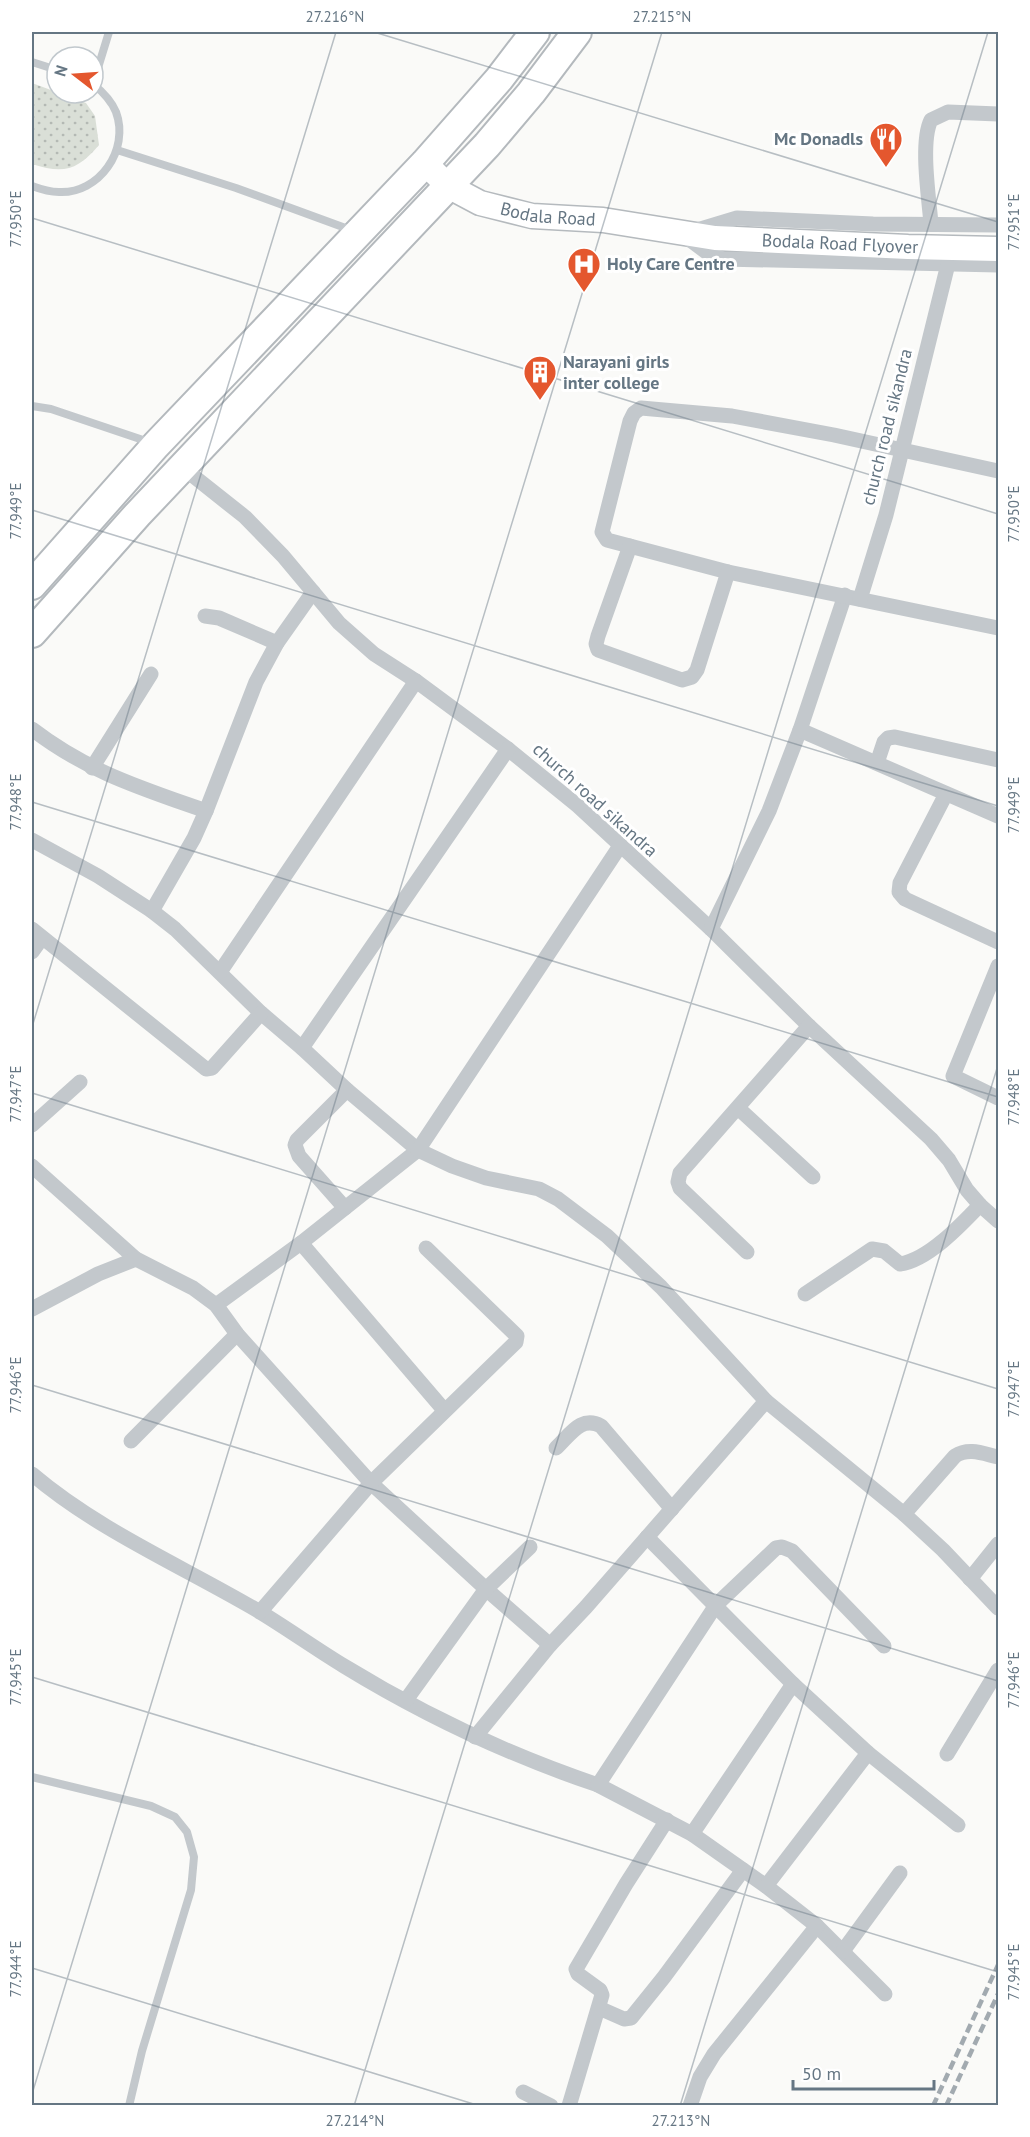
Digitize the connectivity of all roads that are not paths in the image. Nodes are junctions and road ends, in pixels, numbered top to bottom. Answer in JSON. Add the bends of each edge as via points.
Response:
{"nodes":[{"id":1,"x":535,"y":32,"type":"edge"},
{"id":2,"x":577,"y":32,"type":"edge"},
{"id":3,"x":105,"y":94,"type":"edge"},
{"id":4,"x":999,"y":114,"type":"edge"},
{"id":5,"x":117,"y":150,"type":"junction"},
{"id":6,"x":425,"y":163,"type":"junction"},
{"id":7,"x":32,"y":186,"type":"edge"},
{"id":8,"x":448,"y":186,"type":"junction"},
{"id":9,"x":931,"y":224,"type":"junction"},
{"id":10,"x":999,"y":225,"type":"edge"},
{"id":11,"x":359,"y":233,"type":"junction"},
{"id":12,"x":683,"y":234,"type":"junction"},
{"id":13,"x":999,"y":249,"type":"edge"},
{"id":14,"x":948,"y":264,"type":"junction"},
{"id":15,"x":999,"y":265,"type":"edge"},
{"id":16,"x":32,"y":406,"type":"edge"},
{"id":17,"x":156,"y":445,"type":"junction"},
{"id":18,"x":901,"y":450,"type":"junction"},
{"id":19,"x":182,"y":467,"type":"junction"},
{"id":20,"x":999,"y":471,"type":"edge"},
{"id":21,"x":630,"y":546,"type":"junction"},
{"id":22,"x":728,"y":572,"type":"junction"},
{"id":23,"x":32,"y":585,"type":"edge"},
{"id":24,"x":313,"y":592,"type":"junction"},
{"id":25,"x":845,"y":595,"type":"junction"},
{"id":26,"x":860,"y":599,"type":"junction"},
{"id":27,"x":205,"y":616,"type":"dead end"},
{"id":28,"x":999,"y":628,"type":"edge"},
{"id":29,"x":32,"y":633,"type":"edge"},
{"id":30,"x":277,"y":644,"type":"junction"},
{"id":31,"x":151,"y":674,"type":"dead end"},
{"id":32,"x":416,"y":681,"type":"junction"},
{"id":33,"x":32,"y":729,"type":"edge"},
{"id":34,"x":800,"y":730,"type":"junction"},
{"id":35,"x":508,"y":749,"type":"junction"},
{"id":36,"x":999,"y":760,"type":"edge"},
{"id":37,"x":877,"y":763,"type":"junction"},
{"id":38,"x":92,"y":768,"type":"junction"},
{"id":39,"x":946,"y":794,"type":"junction"},
{"id":40,"x":206,"y":811,"type":"junction"},
{"id":41,"x":999,"y":816,"type":"edge"},
{"id":42,"x":32,"y":840,"type":"edge"},
{"id":43,"x":620,"y":846,"type":"junction"},
{"id":44,"x":152,"y":911,"type":"junction"},
{"id":45,"x":711,"y":929,"type":"junction"},
{"id":46,"x":37,"y":934,"type":"edge"},
{"id":47,"x":999,"y":942,"type":"edge"},
{"id":48,"x":32,"y":952,"type":"edge"},
{"id":49,"x":999,"y":966,"type":"edge"},
{"id":50,"x":220,"y":972,"type":"junction"},
{"id":51,"x":261,"y":1013,"type":"junction"},
{"id":52,"x":809,"y":1026,"type":"junction"},
{"id":53,"x":302,"y":1048,"type":"junction"},
{"id":54,"x":80,"y":1082,"type":"dead end"},
{"id":55,"x":347,"y":1090,"type":"junction"},
{"id":56,"x":999,"y":1098,"type":"edge"},
{"id":57,"x":738,"y":1108,"type":"junction"},
{"id":58,"x":32,"y":1125,"type":"edge"},
{"id":59,"x":418,"y":1150,"type":"junction"},
{"id":60,"x":32,"y":1166,"type":"edge"},
{"id":61,"x":813,"y":1177,"type":"dead end"},
{"id":62,"x":980,"y":1205,"type":"junction"},
{"id":63,"x":345,"y":1208,"type":"junction"},
{"id":64,"x":999,"y":1221,"type":"edge"},
{"id":65,"x":301,"y":1243,"type":"junction"},
{"id":66,"x":426,"y":1248,"type":"dead end"},
{"id":67,"x":747,"y":1252,"type":"dead end"},
{"id":68,"x":136,"y":1259,"type":"junction"},
{"id":69,"x":805,"y":1294,"type":"dead end"},
{"id":70,"x":216,"y":1305,"type":"junction"},
{"id":71,"x":32,"y":1309,"type":"edge"},
{"id":72,"x":237,"y":1334,"type":"junction"},
{"id":73,"x":766,"y":1401,"type":"junction"},
{"id":74,"x":444,"y":1410,"type":"junction"},
{"id":75,"x":131,"y":1441,"type":"dead end"},
{"id":76,"x":556,"y":1448,"type":"dead end"},
{"id":77,"x":999,"y":1457,"type":"edge"},
{"id":78,"x":32,"y":1474,"type":"edge"},
{"id":79,"x":371,"y":1483,"type":"junction"},
{"id":80,"x":672,"y":1509,"type":"junction"},
{"id":81,"x":904,"y":1514,"type":"junction"},
{"id":82,"x":647,"y":1537,"type":"junction"},
{"id":83,"x":999,"y":1544,"type":"edge"},
{"id":84,"x":530,"y":1547,"type":"dead end"},
{"id":85,"x":970,"y":1579,"type":"junction"},
{"id":86,"x":486,"y":1590,"type":"junction"},
{"id":87,"x":717,"y":1605,"type":"junction"},
{"id":88,"x":999,"y":1608,"type":"edge"},
{"id":89,"x":260,"y":1612,"type":"junction"},
{"id":90,"x":549,"y":1645,"type":"junction"},
{"id":91,"x":884,"y":1646,"type":"dead end"},
{"id":92,"x":999,"y":1670,"type":"edge"},
{"id":93,"x":793,"y":1684,"type":"junction"},
{"id":94,"x":406,"y":1700,"type":"junction"},
{"id":95,"x":476,"y":1737,"type":"junction"},
{"id":96,"x":868,"y":1753,"type":"junction"},
{"id":97,"x":947,"y":1754,"type":"dead end"},
{"id":98,"x":32,"y":1777,"type":"edge"},
{"id":99,"x":598,"y":1785,"type":"junction"},
{"id":100,"x":667,"y":1820,"type":"junction"},
{"id":101,"x":958,"y":1825,"type":"dead end"},
{"id":102,"x":692,"y":1834,"type":"junction"},
{"id":103,"x":743,"y":1870,"type":"junction"},
{"id":104,"x":900,"y":1873,"type":"dead end"},
{"id":105,"x":766,"y":1886,"type":"junction"},
{"id":106,"x":817,"y":1926,"type":"junction"},
{"id":107,"x":843,"y":1951,"type":"junction"},
{"id":108,"x":885,"y":1994,"type":"dead end"},
{"id":109,"x":599,"y":2008,"type":"junction"},
{"id":110,"x":523,"y":2092,"type":"dead end"},
{"id":111,"x":129,"y":2106,"type":"edge"},
{"id":112,"x":551,"y":2106,"type":"edge"},
{"id":113,"x":569,"y":2106,"type":"edge"},
{"id":114,"x":690,"y":2106,"type":"edge"}],
"edges":[{"from":1,"to":6,"type":"highway"},
{"from":2,"to":8,"type":"highway","via":[[531,93]]},
{"from":3,"to":5,"type":"lane","via":[[116,113],[120,132]]},
{"from":4,"to":9,"type":"street","via":[[948,112],[927,126]]},
{"from":5,"to":7,"type":"lane","via":[[109,168],[78,190],[60,192]]},
{"from":5,"to":11,"type":"lane"},
{"from":6,"to":8,"type":"main road","name":"Bodala Road"},
{"from":6,"to":11,"type":"highway"},
{"from":8,"to":12,"type":"main road","name":"Bodala Road","via":[[480,203],[532,216],[603,220]]},
{"from":8,"to":19,"type":"highway"},
{"from":9,"to":10,"type":"street"},
{"from":9,"to":12,"type":"street","via":[[737,218]]},
{"from":11,"to":17,"type":"highway"},
{"from":12,"to":13,"type":"main road","name":"Bodala Road Flyover"},
{"from":12,"to":14,"type":"street","via":[[709,254],[723,259]]},
{"from":14,"to":15,"type":"street"},
{"from":14,"to":18,"type":"street","name":"church road sikandra"},
{"from":16,"to":17,"type":"lane"},
{"from":17,"to":23,"type":"highway"},
{"from":18,"to":20,"type":"street"},
{"from":18,"to":21,"type":"street","via":[[732,416],[641,408],[630,421],[602,532],[606,540]]},
{"from":18,"to":26,"type":"street","name":"church road sikandra"},
{"from":19,"to":24,"type":"street","name":"church road sikandra","via":[[245,517]]},
{"from":19,"to":29,"type":"highway"},
{"from":21,"to":22,"type":"street"},
{"from":21,"to":22,"type":"street","via":[[598,636],[598,650],[682,680],[692,678],[697,669]]},
{"from":22,"to":25,"type":"street"},
{"from":24,"to":30,"type":"street"},
{"from":24,"to":32,"type":"street","name":"church road sikandra","via":[[339,623],[374,654]]},
{"from":25,"to":26,"type":"street"},
{"from":25,"to":34,"type":"street"},
{"from":26,"to":28,"type":"street"},
{"from":27,"to":30,"type":"street","via":[[219,618]]},
{"from":30,"to":40,"type":"street","via":[[256,682]]},
{"from":31,"to":38,"type":"street"},
{"from":32,"to":35,"type":"street","name":"church road sikandra"},
{"from":32,"to":50,"type":"street"},
{"from":33,"to":38,"type":"street"},
{"from":34,"to":37,"type":"street"},
{"from":34,"to":45,"type":"street","via":[[769,811]]},
{"from":35,"to":43,"type":"street","name":"church road sikandra"},
{"from":35,"to":53,"type":"street"},
{"from":36,"to":37,"type":"street","via":[[895,737],[884,742]]},
{"from":37,"to":39,"type":"street"},
{"from":38,"to":40,"type":"street"},
{"from":39,"to":41,"type":"street"},
{"from":39,"to":47,"type":"street","via":[[899,892],[905,899]]},
{"from":40,"to":44,"type":"street"},
{"from":42,"to":44,"type":"street"},
{"from":43,"to":45,"type":"street","name":"church road sikandra"},
{"from":43,"to":59,"type":"street"},
{"from":44,"to":50,"type":"street"},
{"from":45,"to":52,"type":"street","name":"church road sikandra"},
{"from":46,"to":48,"type":"street"},
{"from":46,"to":51,"type":"street","via":[[206,1070]]},
{"from":49,"to":56,"type":"street","via":[[953,1076]]},
{"from":50,"to":51,"type":"street"},
{"from":51,"to":53,"type":"street"},
{"from":52,"to":57,"type":"street"},
{"from":52,"to":62,"type":"street","name":"church road sikandra","via":[[931,1139]]},
{"from":53,"to":55,"type":"street"},
{"from":54,"to":58,"type":"street"},
{"from":55,"to":59,"type":"street"},
{"from":55,"to":63,"type":"street","via":[[295,1145],[299,1156]]},
{"from":57,"to":61,"type":"street"},
{"from":57,"to":67,"type":"street","via":[[680,1173],[678,1182]]},
{"from":59,"to":63,"type":"street"},
{"from":59,"to":73,"type":"street","via":[[486,1178],[539,1189],[558,1199],[607,1236],[661,1287]]},
{"from":60,"to":68,"type":"street"},
{"from":62,"to":64,"type":"street","name":"church road sikandra"},
{"from":62,"to":69,"type":"street","via":[[952,1233],[911,1260],[900,1263],[884,1251],[872,1250]]},
{"from":63,"to":65,"type":"street"},
{"from":65,"to":70,"type":"street"},
{"from":65,"to":74,"type":"street"},
{"from":66,"to":74,"type":"street","via":[[517,1336],[516,1342]]},
{"from":68,"to":70,"type":"street","via":[[193,1288]]},
{"from":68,"to":71,"type":"street"},
{"from":70,"to":72,"type":"street"},
{"from":72,"to":75,"type":"street"},
{"from":72,"to":79,"type":"street"},
{"from":73,"to":80,"type":"street"},
{"from":73,"to":81,"type":"street"},
{"from":74,"to":79,"type":"street"},
{"from":76,"to":80,"type":"street","via":[[585,1422],[601,1426]]},
{"from":77,"to":81,"type":"street","via":[[969,1450],[961,1452]]},
{"from":78,"to":89,"type":"street","via":[[93,1518]]},
{"from":79,"to":86,"type":"street"},
{"from":79,"to":89,"type":"street"},
{"from":80,"to":82,"type":"street"},
{"from":81,"to":85,"type":"street"},
{"from":82,"to":87,"type":"street"},
{"from":82,"to":90,"type":"street"},
{"from":83,"to":85,"type":"street"},
{"from":84,"to":86,"type":"street"},
{"from":85,"to":88,"type":"street"},
{"from":86,"to":90,"type":"street"},
{"from":86,"to":94,"type":"street"},
{"from":87,"to":91,"type":"street","via":[[782,1546],[792,1551]]},
{"from":87,"to":93,"type":"street"},
{"from":87,"to":99,"type":"street"},
{"from":89,"to":94,"type":"street"},
{"from":90,"to":95,"type":"street"},
{"from":92,"to":97,"type":"street"},
{"from":93,"to":96,"type":"street"},
{"from":93,"to":102,"type":"street"},
{"from":94,"to":95,"type":"street"},
{"from":95,"to":99,"type":"street"},
{"from":96,"to":101,"type":"street"},
{"from":96,"to":105,"type":"street"},
{"from":98,"to":111,"type":"lane","via":[[151,1806],[176,1817],[187,1832],[194,1857],[191,1890]]},
{"from":99,"to":100,"type":"street"},
{"from":100,"to":102,"type":"street"},
{"from":100,"to":109,"type":"street","via":[[576,1969],[602,1993]]},
{"from":102,"to":103,"type":"street"},
{"from":103,"to":105,"type":"street"},
{"from":103,"to":109,"type":"street","via":[[631,2018],[624,2019]]},
{"from":104,"to":107,"type":"street"},
{"from":105,"to":106,"type":"street"},
{"from":106,"to":107,"type":"street"},
{"from":106,"to":114,"type":"street","via":[[714,2054],[700,2077]]},
{"from":107,"to":108,"type":"street"},
{"from":109,"to":113,"type":"street"},
{"from":110,"to":112,"type":"street"}]}
